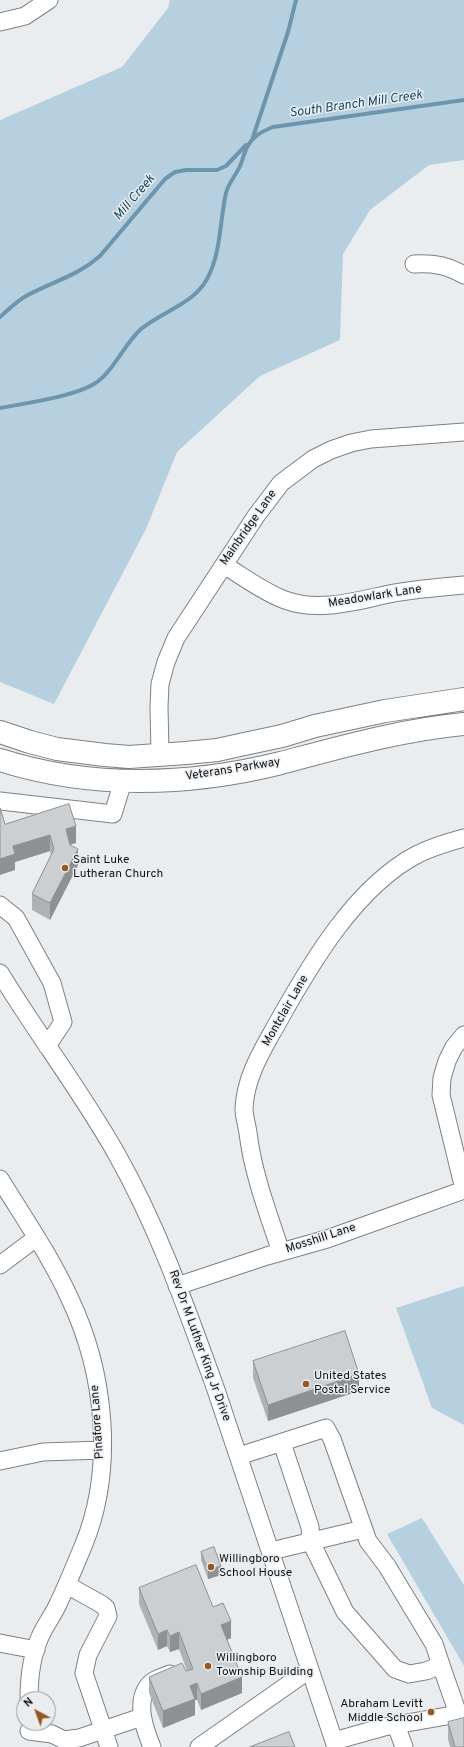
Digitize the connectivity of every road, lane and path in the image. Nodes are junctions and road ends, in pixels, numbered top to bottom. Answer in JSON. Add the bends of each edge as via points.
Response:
{"nodes":[{"id":1,"x":49,"y":0,"type":"edge"},
{"id":2,"x":0,"y":22,"type":"edge"},
{"id":3,"x":414,"y":264,"type":"dead end"},
{"id":4,"x":464,"y":275,"type":"edge"},
{"id":5,"x":464,"y":432,"type":"edge"},
{"id":6,"x":224,"y":565,"type":"junction"},
{"id":7,"x":464,"y":585,"type":"edge"},
{"id":8,"x":464,"y":699,"type":"edge"},
{"id":9,"x":464,"y":724,"type":"edge"},
{"id":10,"x":0,"y":732,"type":"edge"},
{"id":11,"x":160,"y":753,"type":"junction"},
{"id":12,"x":0,"y":760,"type":"edge"},
{"id":13,"x":123,"y":781,"type":"junction"},
{"id":14,"x":0,"y":801,"type":"edge"},
{"id":15,"x":464,"y":838,"type":"edge"},
{"id":16,"x":0,"y":905,"type":"edge"},
{"id":17,"x":0,"y":973,"type":"edge"},
{"id":18,"x":464,"y":1035,"type":"edge"},
{"id":19,"x":47,"y":1046,"type":"junction"},
{"id":20,"x":0,"y":1179,"type":"edge"},
{"id":21,"x":464,"y":1190,"type":"edge"},
{"id":22,"x":36,"y":1238,"type":"junction"},
{"id":23,"x":281,"y":1252,"type":"junction"},
{"id":24,"x":0,"y":1265,"type":"edge"},
{"id":25,"x":177,"y":1286,"type":"junction"},
{"id":26,"x":282,"y":1443,"type":"junction"},
{"id":27,"x":102,"y":1450,"type":"junction"},
{"id":28,"x":239,"y":1456,"type":"junction"},
{"id":29,"x":0,"y":1461,"type":"edge"},
{"id":30,"x":363,"y":1529,"type":"junction"},
{"id":31,"x":311,"y":1542,"type":"junction"},
{"id":32,"x":271,"y":1551,"type":"junction"},
{"id":33,"x":66,"y":1585,"type":"junction"},
{"id":34,"x":0,"y":1643,"type":"edge"},
{"id":35,"x":36,"y":1650,"type":"junction"},
{"id":36,"x":441,"y":1665,"type":"junction"},
{"id":37,"x":309,"y":1670,"type":"junction"},
{"id":38,"x":172,"y":1674,"type":"edge"},
{"id":39,"x":30,"y":1691,"type":"edge"},
{"id":40,"x":461,"y":1713,"type":"edge"},
{"id":41,"x":142,"y":1717,"type":"junction"},
{"id":42,"x":396,"y":1725,"type":"junction"},
{"id":43,"x":103,"y":1730,"type":"junction"},
{"id":44,"x":29,"y":1734,"type":"edge"},
{"id":45,"x":64,"y":1743,"type":"edge"},
{"id":46,"x":335,"y":1744,"type":"edge"},
{"id":47,"x":109,"y":1747,"type":"edge"},
{"id":48,"x":152,"y":1747,"type":"edge"},
{"id":49,"x":199,"y":1747,"type":"edge"},
{"id":50,"x":404,"y":1747,"type":"edge"}],
"edges":[{"from":1,"to":2,"type":"street","via":[[25,16]]},
{"from":3,"to":4,"type":"street","via":[[439,264]]},
{"from":5,"to":6,"type":"street","name":"Mainbridge Lane","via":[[371,439],[331,450],[313,459],[281,483]]},
{"from":6,"to":7,"type":"street","name":"Meadowlark Lane","via":[[268,592],[286,600],[308,605],[329,605]]},
{"from":6,"to":11,"type":"street","name":"Mainbridge Lane","via":[[176,638],[166,662],[160,684]]},
{"from":8,"to":11,"type":"main road","name":"Veterans Parkway","via":[[385,711],[227,748]]},
{"from":9,"to":13,"type":"main road","name":"Veterans Parkway","via":[[399,734],[232,773]]},
{"from":10,"to":11,"type":"main road","via":[[57,748],[129,756]]},
{"from":12,"to":13,"type":"main road","name":"Veterans Parkway","via":[[51,774]]},
{"from":13,"to":14,"type":"street","via":[[112,814]]},
{"from":15,"to":23,"type":"street","name":"Montclair Lane","via":[[418,854],[387,876],[357,904],[307,973],[258,1058],[251,1075],[244,1109],[251,1157]]},
{"from":16,"to":19,"type":"street","via":[[16,918],[52,983],[63,1022]]},
{"from":17,"to":19,"type":"street","name":"Rev Dr M Luther King Jr Drive"},
{"from":18,"to":21,"type":"street","via":[[447,1061],[441,1095]]},
{"from":19,"to":25,"type":"street","name":"Rev Dr M Luther King Jr Drive","via":[[75,1086],[116,1154],[153,1223]]},
{"from":20,"to":22,"type":"street","name":"Pinafore Lane"},
{"from":21,"to":23,"type":"street","name":"Mosshill Lane","via":[[327,1239]]},
{"from":22,"to":24,"type":"street"},
{"from":22,"to":27,"type":"street","name":"Pinafore Lane","via":[[60,1278],[87,1340],[97,1389]]},
{"from":23,"to":25,"type":"street","name":"Mosshill Lane"},
{"from":25,"to":28,"type":"street","name":"Rev Dr M Luther King Jr Drive"},
{"from":26,"to":28,"type":"street"},
{"from":26,"to":30,"type":"street","via":[[326,1428]]},
{"from":26,"to":31,"type":"street","via":[[310,1527]]},
{"from":27,"to":29,"type":"street","via":[[43,1452]]},
{"from":27,"to":33,"type":"street","name":"Pinafore Lane","via":[[101,1477],[91,1528]]},
{"from":28,"to":32,"type":"street","name":"Rev Dr M Luther King Jr Drive"},
{"from":30,"to":31,"type":"street"},
{"from":30,"to":36,"type":"street","via":[[368,1541],[387,1566],[434,1644]]},
{"from":31,"to":32,"type":"street"},
{"from":31,"to":36,"type":"street","via":[[345,1612],[394,1669],[409,1674]]},
{"from":32,"to":37,"type":"street","name":"Rev Dr M Luther King Jr Drive"},
{"from":33,"to":35,"type":"street","name":"Pinafore Lane"},
{"from":33,"to":43,"type":"street","via":[[106,1608],[108,1616],[88,1655],[84,1673]]},
{"from":34,"to":35,"type":"street"},
{"from":35,"to":39,"type":"street","name":"Pinafore Lane"},
{"from":36,"to":40,"type":"street"},
{"from":37,"to":46,"type":"street","name":"Rev Dr M Luther King Jr Drive"},
{"from":37,"to":49,"type":"street"},
{"from":38,"to":41,"type":"street","via":[[155,1680],[148,1686],[143,1699]]},
{"from":40,"to":42,"type":"street"},
{"from":41,"to":43,"type":"street"},
{"from":41,"to":48,"type":"street"},
{"from":42,"to":46,"type":"street"},
{"from":42,"to":50,"type":"street"},
{"from":43,"to":45,"type":"street"},
{"from":43,"to":47,"type":"street"},
{"from":44,"to":45,"type":"street","via":[[52,1734]]}]}
